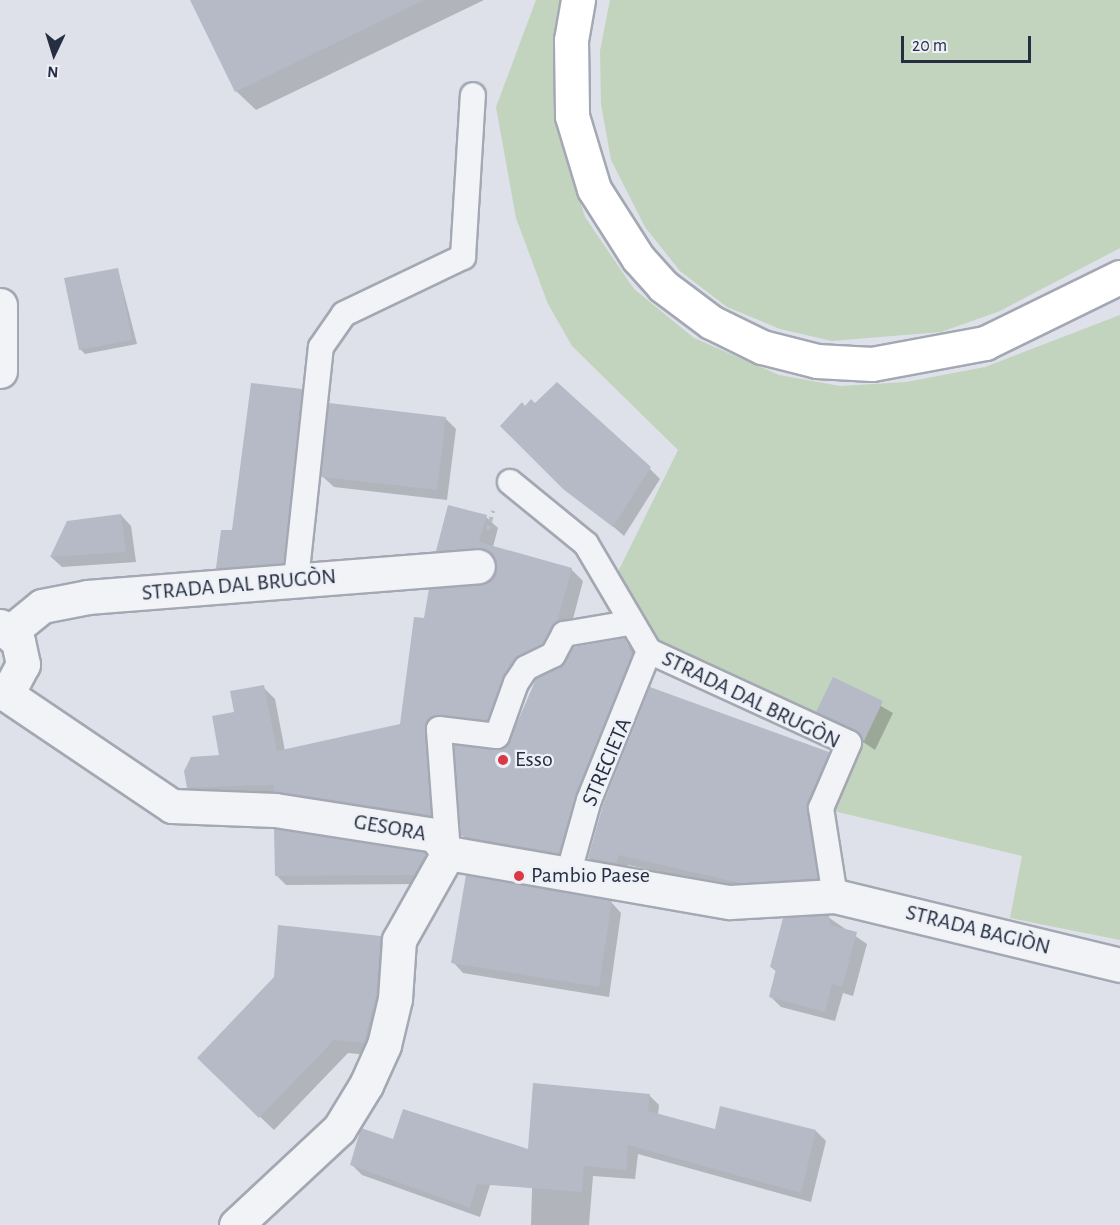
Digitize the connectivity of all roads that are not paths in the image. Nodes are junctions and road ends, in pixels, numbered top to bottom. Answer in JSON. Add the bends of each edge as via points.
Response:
{"nodes":[{"id":1,"x":578,"y":0,"type":"edge"},
{"id":2,"x":473,"y":95,"type":"dead end"},
{"id":3,"x":1120,"y":277,"type":"edge"},
{"id":4,"x":0,"y":305,"type":"edge"},
{"id":5,"x":0,"y":371,"type":"edge"},
{"id":6,"x":510,"y":482,"type":"road end"},
{"id":7,"x":478,"y":566,"type":"road end"},
{"id":8,"x":297,"y":580,"type":"junction"},
{"id":9,"x":629,"y":623,"type":"junction"},
{"id":10,"x":5,"y":629,"type":"edge"},
{"id":11,"x":649,"y":651,"type":"junction"},
{"id":12,"x":1,"y":692,"type":"edge"},
{"id":13,"x":448,"y":852,"type":"junction"},
{"id":14,"x":568,"y":875,"type":"junction"},
{"id":15,"x":835,"y":896,"type":"junction"},
{"id":16,"x":1120,"y":965,"type":"edge"},
{"id":17,"x":236,"y":1225,"type":"edge"}],
"edges":[{"from":1,"to":3,"type":"highway","via":[[570,50],[572,116],[594,189],[616,230],[651,272],[711,322],[762,347],[817,361],[872,364],[985,343]]},
{"from":2,"to":8,"type":"lane","via":[[463,257],[344,314],[321,347]]},
{"from":4,"to":5,"type":"street","via":[[4,346]]},
{"from":6,"to":9,"type":"lane","name":"STRADA DAL BRUGÒN","via":[[586,544],[613,582]]},
{"from":7,"to":8,"type":"street","name":"STRADA DAL BRUGÒN"},
{"from":8,"to":10,"type":"street","name":"STRADA DAL BRUGÒN","via":[[88,597],[42,606]]},
{"from":9,"to":11,"type":"lane","name":"STRADA DAL BRUGÒN"},
{"from":9,"to":13,"type":"lane","via":[[564,634],[554,656],[526,668],[516,682],[497,736],[439,729]]},
{"from":10,"to":12,"type":"street","via":[[23,664]]},
{"from":11,"to":14,"type":"lane","name":"STRECIETA","via":[[589,800]]},
{"from":11,"to":15,"type":"lane","name":"STRADA DAL BRUGÒN","via":[[849,743],[821,808]]},
{"from":12,"to":13,"type":"street","name":"GESORA","via":[[172,806],[275,810],[435,835]]},
{"from":13,"to":14,"type":"street","name":"GESORA"},
{"from":13,"to":17,"type":"street","via":[[399,940],[394,999],[384,1044],[366,1085],[339,1129]]},
{"from":14,"to":15,"type":"street","name":"GESORA","via":[[730,902]]},
{"from":15,"to":16,"type":"street","name":"STRADA BAGIÒN"}]}
